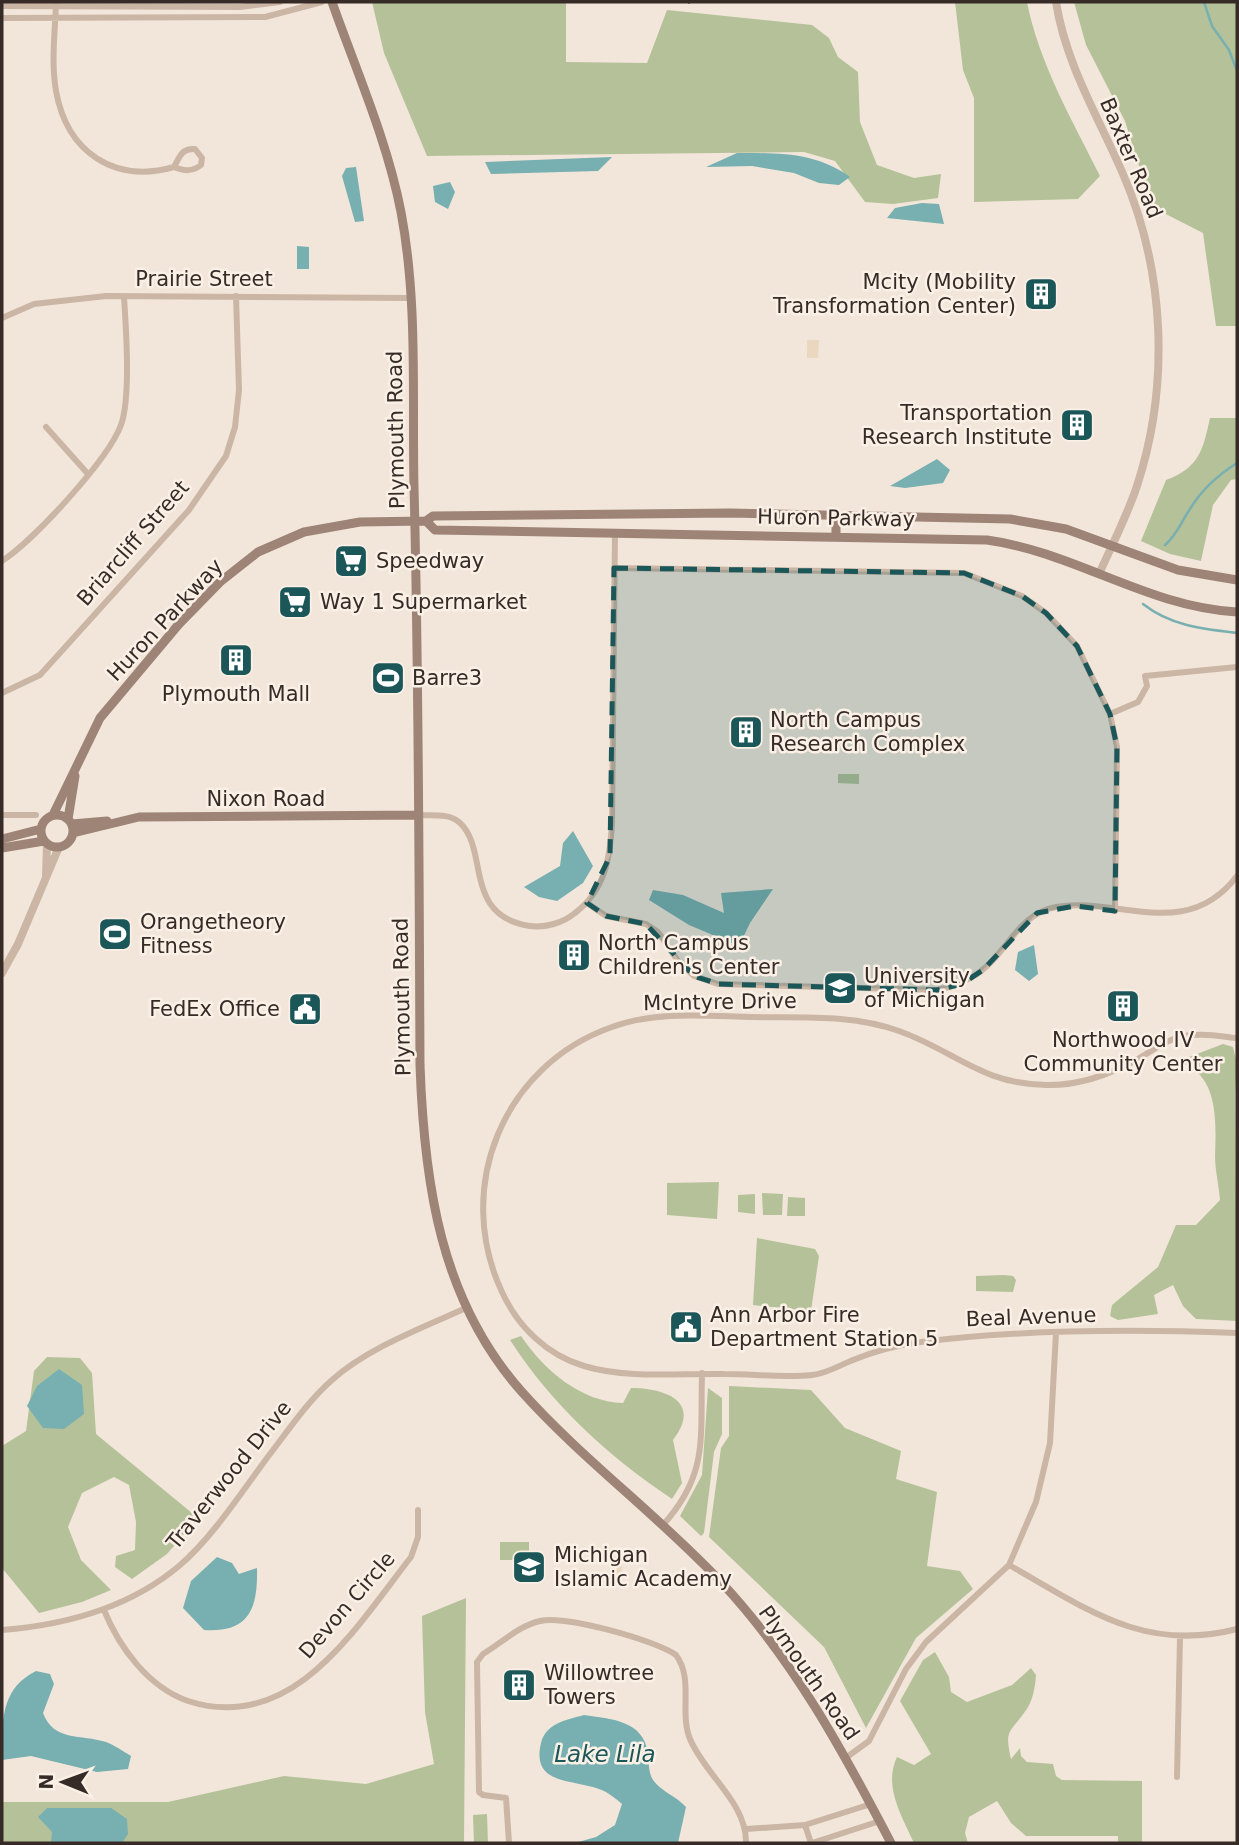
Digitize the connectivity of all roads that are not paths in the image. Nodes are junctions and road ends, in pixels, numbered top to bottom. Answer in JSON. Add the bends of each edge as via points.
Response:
{"nodes":[{"id":1,"x":279,"y":2,"type":"edge"},
{"id":2,"x":322,"y":2,"type":"edge"},
{"id":3,"x":332,"y":2,"type":"edge"},
{"id":4,"x":1056,"y":2,"type":"edge"},
{"id":5,"x":56,"y":4,"type":"junction"},
{"id":6,"x":183,"y":4,"type":"edge"},
{"id":7,"x":2,"y":6,"type":"edge"},
{"id":8,"x":55,"y":17,"type":"junction"},
{"id":9,"x":2,"y":18,"type":"edge"},
{"id":10,"x":184,"y":19,"type":"junction"},
{"id":11,"x":174,"y":167,"type":"junction"},
{"id":12,"x":124,"y":296,"type":"junction"},
{"id":13,"x":236,"y":296,"type":"junction"},
{"id":14,"x":410,"y":298,"type":"junction"},
{"id":15,"x":2,"y":318,"type":"edge"},
{"id":16,"x":46,"y":428,"type":"dead end"},
{"id":17,"x":88,"y":474,"type":"junction"},
{"id":18,"x":627,"y":513,"type":"junction"},
{"id":19,"x":836,"y":514,"type":"junction"},
{"id":20,"x":415,"y":521,"type":"junction"},
{"id":21,"x":426,"y":521,"type":"junction"},
{"id":22,"x":615,"y":533,"type":"junction"},
{"id":23,"x":836,"y":536,"type":"junction"},
{"id":24,"x":1112,"y":546,"type":"junction"},
{"id":25,"x":2,"y":561,"type":"edge"},
{"id":26,"x":614,"y":568,"type":"junction"},
{"id":27,"x":1100,"y":574,"type":"junction"},
{"id":28,"x":1237,"y":579,"type":"edge"},
{"id":29,"x":1237,"y":612,"type":"edge"},
{"id":30,"x":1237,"y":667,"type":"edge"},
{"id":31,"x":2,"y":693,"type":"edge"},
{"id":32,"x":1110,"y":714,"type":"junction"},
{"id":33,"x":80,"y":757,"type":"junction"},
{"id":34,"x":2,"y":815,"type":"edge"},
{"id":35,"x":36,"y":815,"type":"dead end"},
{"id":36,"x":53,"y":815,"type":"junction"},
{"id":37,"x":418,"y":815,"type":"junction"},
{"id":38,"x":71,"y":825,"type":"junction"},
{"id":39,"x":41,"y":829,"type":"junction"},
{"id":40,"x":2,"y":839,"type":"edge"},
{"id":41,"x":46,"y":842,"type":"junction"},
{"id":42,"x":59,"y":847,"type":"junction"},
{"id":43,"x":2,"y":848,"type":"edge"},
{"id":44,"x":46,"y":876,"type":"junction"},
{"id":45,"x":1237,"y":876,"type":"edge"},
{"id":46,"x":587,"y":904,"type":"junction"},
{"id":47,"x":1115,"y":911,"type":"junction"},
{"id":48,"x":2,"y":973,"type":"edge"},
{"id":49,"x":1237,"y":1038,"type":"edge"},
{"id":50,"x":468,"y":1307,"type":"junction"},
{"id":51,"x":1056,"y":1333,"type":"junction"},
{"id":52,"x":1237,"y":1333,"type":"edge"},
{"id":53,"x":702,"y":1373,"type":"junction"},
{"id":54,"x":418,"y":1510,"type":"dead end"},
{"id":55,"x":663,"y":1525,"type":"junction"},
{"id":56,"x":1009,"y":1565,"type":"junction"},
{"id":57,"x":104,"y":1610,"type":"junction"},
{"id":58,"x":1237,"y":1629,"type":"edge"},
{"id":59,"x":2,"y":1630,"type":"edge"},
{"id":60,"x":1180,"y":1637,"type":"junction"},
{"id":61,"x":847,"y":1757,"type":"junction"},
{"id":62,"x":1177,"y":1777,"type":"dead end"},
{"id":63,"x":871,"y":1804,"type":"junction"},
{"id":64,"x":880,"y":1821,"type":"junction"},
{"id":65,"x":805,"y":1825,"type":"junction"},
{"id":66,"x":746,"y":1829,"type":"junction"},
{"id":67,"x":509,"y":1843,"type":"edge"},
{"id":68,"x":746,"y":1843,"type":"edge"},
{"id":69,"x":811,"y":1843,"type":"edge"},
{"id":70,"x":891,"y":1843,"type":"edge"}],
"edges":[{"from":1,"to":6,"type":"street"},
{"from":2,"to":10,"type":"street","via":[[265,16]]},
{"from":3,"to":14,"type":"main road","name":"Plymouth Road","via":[[401,210]]},
{"from":4,"to":24,"type":"street","name":"Baxter Road","via":[[1072,65],[1136,210],[1156,303],[1158,367],[1153,420],[1136,487]]},
{"from":5,"to":6,"type":"street"},
{"from":5,"to":7,"type":"street"},
{"from":5,"to":8,"type":"street"},
{"from":6,"to":10,"type":"street"},
{"from":8,"to":9,"type":"street"},
{"from":8,"to":10,"type":"street"},
{"from":8,"to":11,"type":"street","via":[[55,88],[75,142],[125,172]]},
{"from":11,"to":11,"type":"street","via":[[195,170],[202,158],[189,148]]},
{"from":12,"to":13,"type":"street","name":"Prairie Street"},
{"from":12,"to":15,"type":"street","name":"Prairie Street","via":[[34,304]]},
{"from":12,"to":17,"type":"street","via":[[122,424]]},
{"from":13,"to":14,"type":"street","name":"Prairie Street"},
{"from":13,"to":31,"type":"street","name":"Briarcliff Street","via":[[239,390],[226,456],[189,510],[40,675]]},
{"from":14,"to":20,"type":"main road","name":"Plymouth Road"},
{"from":16,"to":17,"type":"street"},
{"from":17,"to":25,"type":"street","via":[[21,549]]},
{"from":18,"to":19,"type":"main road","name":"Huron Parkway"},
{"from":18,"to":21,"type":"main road","name":"Huron Parkway","via":[[433,516]]},
{"from":18,"to":22,"type":"main road"},
{"from":19,"to":23,"type":"main road"},
{"from":19,"to":24,"type":"main road","name":"Huron Parkway","via":[[1026,520]]},
{"from":20,"to":21,"type":"main road","name":"Huron Parkway"},
{"from":20,"to":33,"type":"main road","name":"Huron Parkway","via":[[331,526],[258,552],[179,624],[100,718]]},
{"from":20,"to":37,"type":"main road","name":"Plymouth Road"},
{"from":21,"to":22,"type":"main road","name":"Huron Parkway","via":[[435,530]]},
{"from":22,"to":23,"type":"main road","name":"Huron Parkway"},
{"from":22,"to":26,"type":"street"},
{"from":23,"to":27,"type":"main road","name":"Huron Parkway","via":[[1008,543]]},
{"from":24,"to":27,"type":"street","name":"Baxter Road"},
{"from":24,"to":28,"type":"main road","name":"Huron Parkway","via":[[1178,570]]},
{"from":26,"to":32,"type":"street","via":[[964,573],[1022,596],[1046,613],[1077,646]]},
{"from":26,"to":46,"type":"street","via":[[610,856]]},
{"from":27,"to":29,"type":"main road","name":"Huron Parkway","via":[[1158,598]]},
{"from":30,"to":32,"type":"street","via":[[1145,676],[1143,697],[1133,707]]},
{"from":32,"to":47,"type":"street","via":[[1117,747]]},
{"from":33,"to":36,"type":"main road","name":"Huron Parkway"},
{"from":33,"to":38,"type":"main road","name":"Huron Parkway"},
{"from":34,"to":35,"type":"street"},
{"from":36,"to":38,"type":"main road"},
{"from":36,"to":39,"type":"main road"},
{"from":37,"to":38,"type":"main road","name":"Nixon Road","via":[[139,817]]},
{"from":37,"to":46,"type":"street","via":[[451,816],[462,824],[485,895],[511,922],[554,925]]},
{"from":37,"to":50,"type":"main road","name":"Plymouth Road","via":[[423,1142],[433,1213]]},
{"from":38,"to":42,"type":"main road","via":[[69,842]]},
{"from":39,"to":40,"type":"main road"},
{"from":39,"to":41,"type":"main road"},
{"from":41,"to":42,"type":"main road"},
{"from":41,"to":43,"type":"main road"},
{"from":41,"to":44,"type":"street"},
{"from":42,"to":44,"type":"street"},
{"from":44,"to":48,"type":"street"},
{"from":45,"to":47,"type":"street","via":[[1213,898],[1190,908],[1163,914]]},
{"from":46,"to":47,"type":"street","via":[[606,916],[646,924],[694,976],[718,984],[937,990],[961,984],[983,970],[1021,924],[1037,913],[1075,906]]},
{"from":49,"to":53,"type":"street","name":"McIntyre Drive","via":[[1180,1037],[1106,1075],[1052,1085],[1000,1080],[902,1032],[848,1020],[648,1018],[611,1027],[572,1045],[534,1076],[495,1137],[484,1177],[482,1221],[496,1279],[524,1327],[569,1361],[609,1371]]},
{"from":50,"to":55,"type":"main road","name":"Plymouth Road","via":[[519,1389]]},
{"from":50,"to":57,"type":"street","name":"Traverwood Drive","via":[[383,1347],[333,1379],[180,1565],[136,1596]]},
{"from":51,"to":52,"type":"street","name":"Beal Avenue"},
{"from":51,"to":53,"type":"street","name":"Beal Avenue","via":[[917,1342],[881,1350],[815,1376]]},
{"from":51,"to":56,"type":"street","via":[[1050,1443],[1036,1502]]},
{"from":53,"to":55,"type":"street","via":[[695,1478],[687,1497]]},
{"from":54,"to":57,"type":"street","name":"Devon Circle","via":[[418,1537],[411,1557],[326,1662],[276,1699],[247,1708],[206,1707],[178,1697],[149,1676],[117,1642]]},
{"from":55,"to":61,"type":"main road","name":"Plymouth Road","via":[[723,1584],[760,1629]]},
{"from":56,"to":60,"type":"street","via":[[1109,1621],[1144,1633]]},
{"from":56,"to":61,"type":"street","via":[[926,1642],[906,1669],[869,1741]]},
{"from":57,"to":59,"type":"street","name":"Traverwood Drive","via":[[47,1627]]},
{"from":58,"to":60,"type":"street"},
{"from":60,"to":62,"type":"street"},
{"from":61,"to":63,"type":"main road","name":"Plymouth Road"},
{"from":63,"to":64,"type":"main road","name":"Plymouth Road"},
{"from":63,"to":65,"type":"street"},
{"from":64,"to":69,"type":"street"},
{"from":64,"to":70,"type":"main road","name":"Plymouth Road"},
{"from":65,"to":66,"type":"street"},
{"from":65,"to":69,"type":"street"},
{"from":66,"to":67,"type":"street","via":[[684,1724],[683,1669],[676,1655],[577,1622],[537,1621],[479,1657],[479,1792],[505,1796]]},
{"from":66,"to":68,"type":"street"}]}
